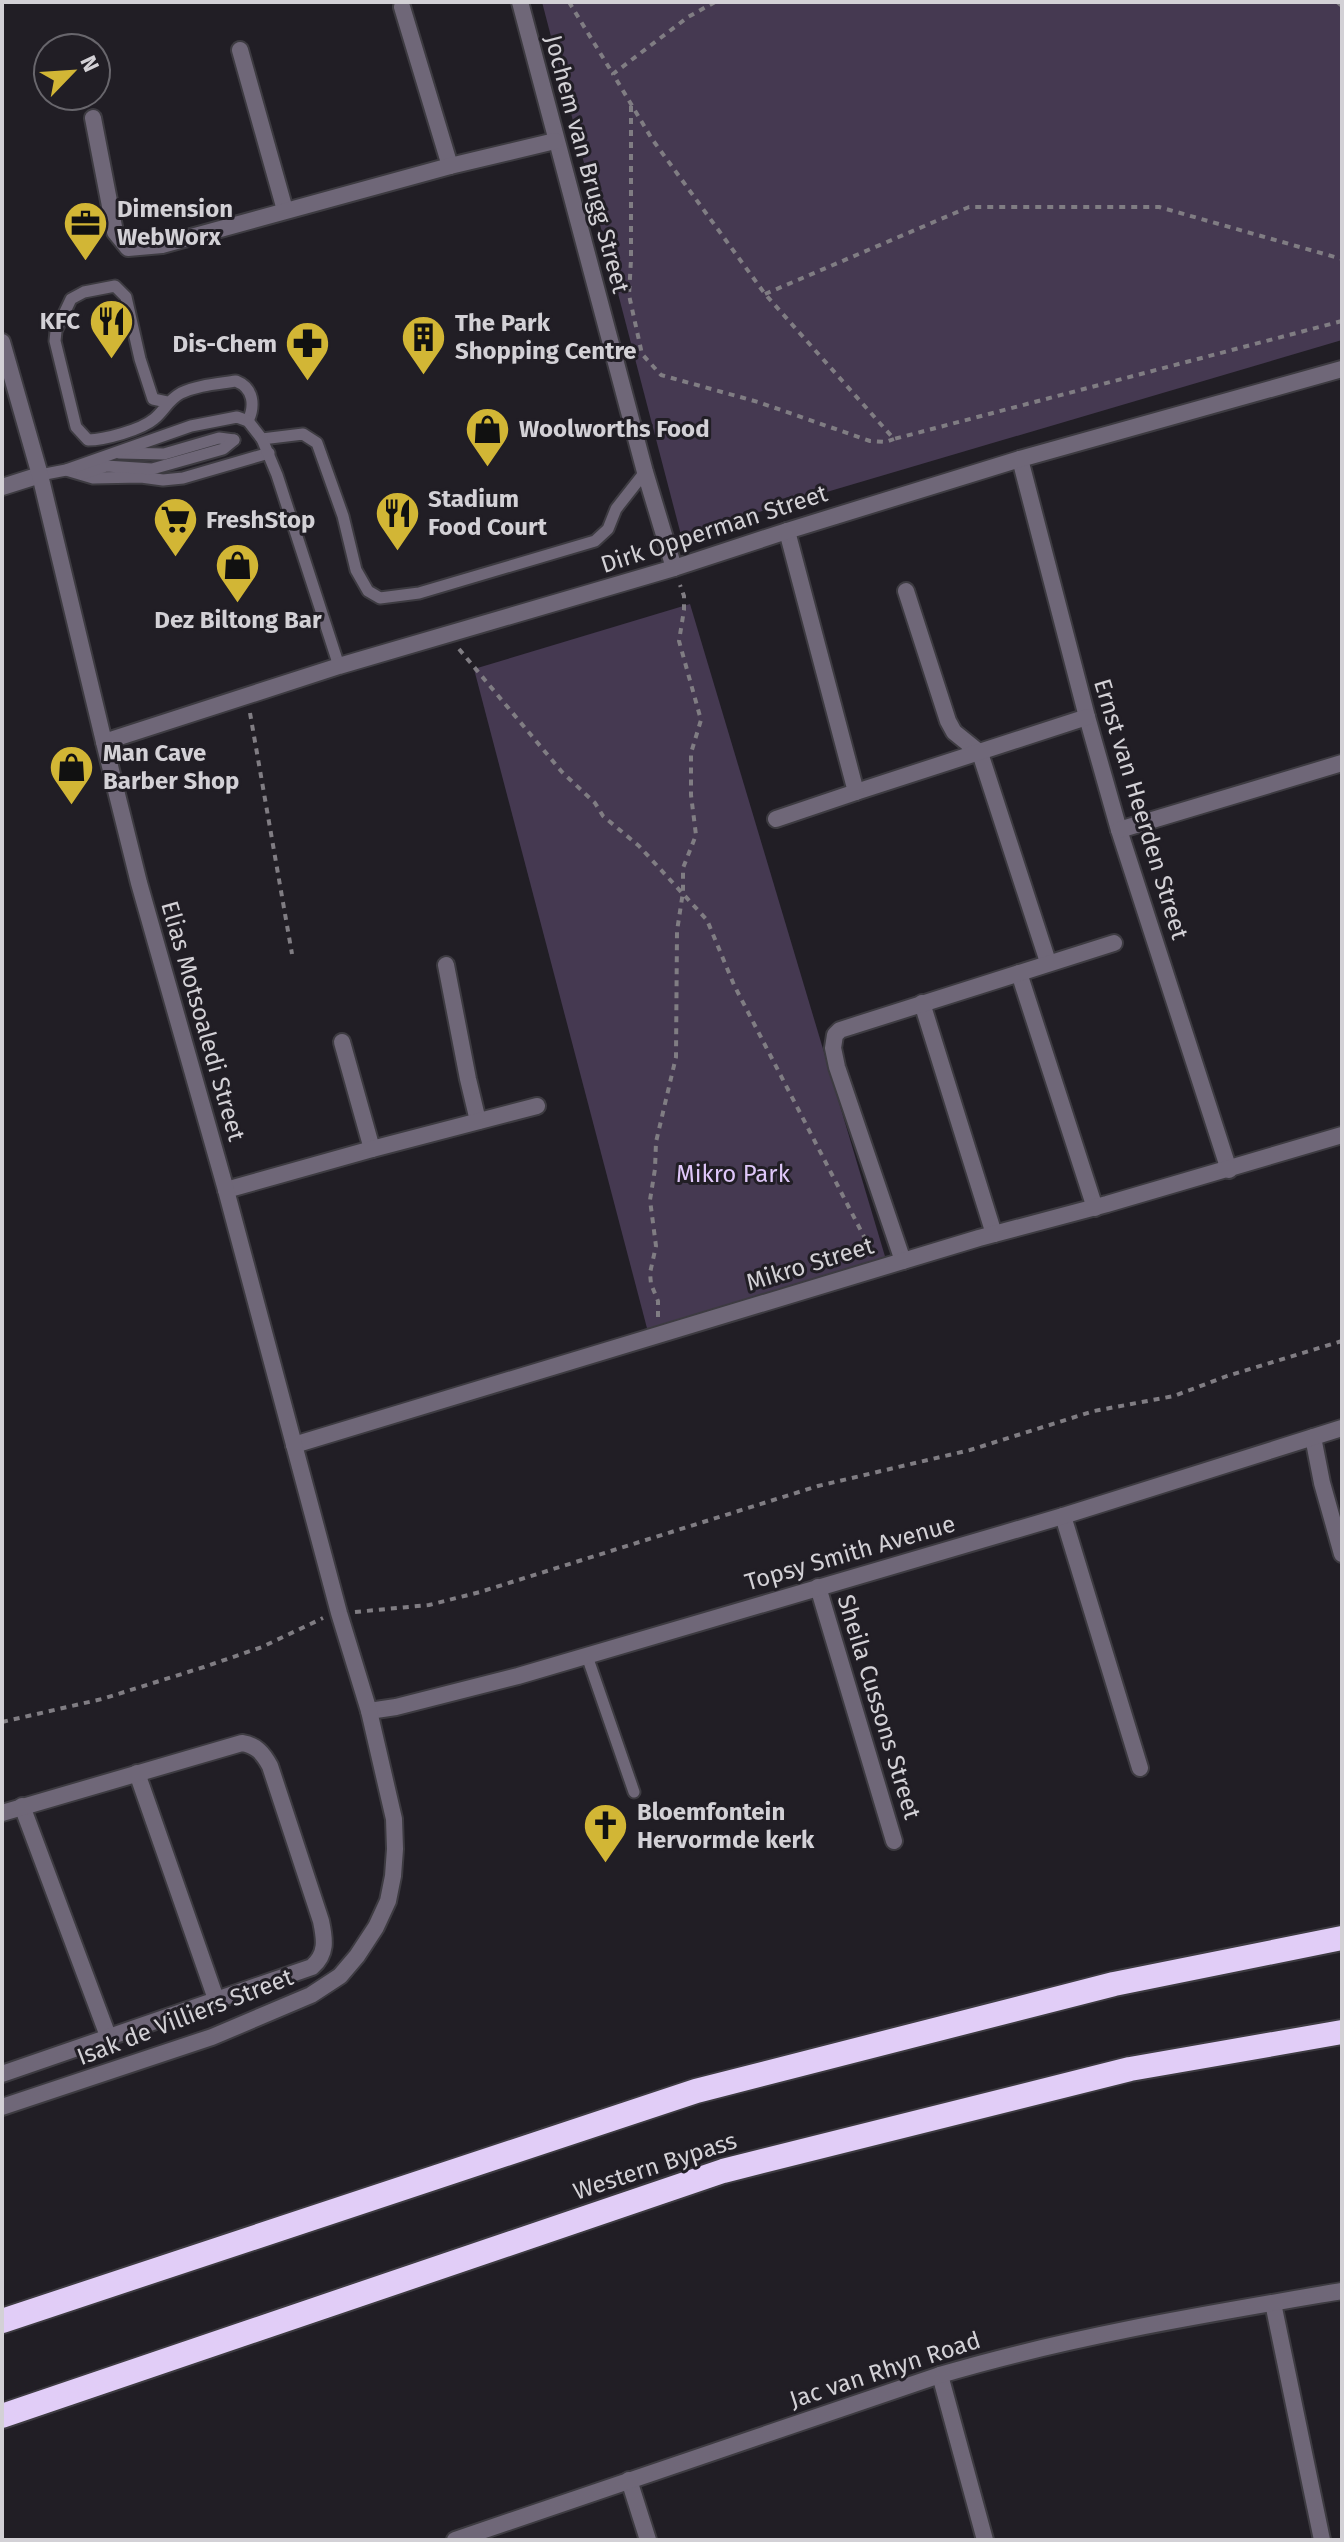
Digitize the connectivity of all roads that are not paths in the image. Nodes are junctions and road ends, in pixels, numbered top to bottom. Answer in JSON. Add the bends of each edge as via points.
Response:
{"nodes":[{"id":1,"x":520,"y":2,"type":"edge"},
{"id":2,"x":402,"y":7,"type":"dead end"},
{"id":3,"x":240,"y":50,"type":"dead end"},
{"id":4,"x":93,"y":118,"type":"dead end"},
{"id":5,"x":555,"y":141,"type":"junction"},
{"id":6,"x":450,"y":166,"type":"junction"},
{"id":7,"x":285,"y":210,"type":"junction"},
{"id":8,"x":2,"y":342,"type":"edge"},
{"id":9,"x":1342,"y":369,"type":"edge"},
{"id":10,"x":167,"y":402,"type":"junction"},
{"id":11,"x":248,"y":421,"type":"junction"},
{"id":12,"x":262,"y":439,"type":"junction"},
{"id":13,"x":114,"y":453,"type":"junction"},
{"id":14,"x":269,"y":453,"type":"junction"},
{"id":15,"x":1020,"y":459,"type":"junction"},
{"id":16,"x":66,"y":470,"type":"junction"},
{"id":17,"x":645,"y":472,"type":"junction"},
{"id":18,"x":40,"y":475,"type":"junction"},
{"id":19,"x":2,"y":487,"type":"edge"},
{"id":20,"x":787,"y":531,"type":"junction"},
{"id":21,"x":674,"y":568,"type":"junction"},
{"id":22,"x":906,"y":591,"type":"dead end"},
{"id":23,"x":339,"y":666,"type":"junction"},
{"id":24,"x":1087,"y":717,"type":"junction"},
{"id":25,"x":104,"y":742,"type":"junction"},
{"id":26,"x":980,"y":753,"type":"junction"},
{"id":27,"x":1342,"y":763,"type":"edge"},
{"id":28,"x":856,"y":792,"type":"junction"},
{"id":29,"x":776,"y":819,"type":"dead end"},
{"id":30,"x":1119,"y":830,"type":"junction"},
{"id":31,"x":1114,"y":943,"type":"dead end"},
{"id":32,"x":1048,"y":962,"type":"junction"},
{"id":33,"x":446,"y":965,"type":"dead end"},
{"id":34,"x":1019,"y":973,"type":"junction"},
{"id":35,"x":922,"y":1003,"type":"junction"},
{"id":36,"x":342,"y":1042,"type":"dead end"},
{"id":37,"x":537,"y":1106,"type":"dead end"},
{"id":38,"x":478,"y":1121,"type":"junction"},
{"id":39,"x":1342,"y":1135,"type":"edge"},
{"id":40,"x":372,"y":1149,"type":"junction"},
{"id":41,"x":1229,"y":1170,"type":"junction"},
{"id":42,"x":226,"y":1190,"type":"junction"},
{"id":43,"x":1095,"y":1208,"type":"junction"},
{"id":44,"x":994,"y":1234,"type":"junction"},
{"id":45,"x":903,"y":1261,"type":"junction"},
{"id":46,"x":1342,"y":1428,"type":"edge"},
{"id":47,"x":1313,"y":1437,"type":"junction"},
{"id":48,"x":294,"y":1445,"type":"junction"},
{"id":49,"x":1063,"y":1516,"type":"junction"},
{"id":50,"x":1342,"y":1554,"type":"edge"},
{"id":51,"x":818,"y":1587,"type":"junction"},
{"id":52,"x":587,"y":1656,"type":"junction"},
{"id":53,"x":369,"y":1711,"type":"junction"},
{"id":54,"x":1140,"y":1768,"type":"dead end"},
{"id":55,"x":137,"y":1773,"type":"junction"},
{"id":56,"x":634,"y":1792,"type":"dead end"},
{"id":57,"x":22,"y":1806,"type":"junction"},
{"id":58,"x":2,"y":1813,"type":"edge"},
{"id":59,"x":894,"y":1841,"type":"dead end"},
{"id":60,"x":1342,"y":1938,"type":"edge"},
{"id":61,"x":216,"y":1999,"type":"junction"},
{"id":62,"x":1342,"y":2032,"type":"edge"},
{"id":63,"x":108,"y":2036,"type":"junction"},
{"id":64,"x":2,"y":2074,"type":"edge"},
{"id":65,"x":2,"y":2107,"type":"edge"},
{"id":66,"x":1342,"y":2291,"type":"edge"},
{"id":67,"x":1273,"y":2303,"type":"junction"},
{"id":68,"x":2,"y":2321,"type":"edge"},
{"id":69,"x":940,"y":2375,"type":"junction"},
{"id":70,"x":2,"y":2416,"type":"edge"},
{"id":71,"x":629,"y":2480,"type":"junction"},
{"id":72,"x":455,"y":2540,"type":"edge"},
{"id":73,"x":648,"y":2540,"type":"edge"},
{"id":74,"x":985,"y":2540,"type":"edge"},
{"id":75,"x":1322,"y":2540,"type":"edge"}],
"edges":[{"from":1,"to":5,"type":"street","name":"Jochem van Brugg Street"},
{"from":2,"to":6,"type":"street"},
{"from":3,"to":7,"type":"street"},
{"from":4,"to":7,"type":"street","via":[[115,232],[128,248],[162,245]]},
{"from":5,"to":6,"type":"street"},
{"from":5,"to":17,"type":"street","name":"Jochem van Brugg Street"},
{"from":6,"to":7,"type":"street"},
{"from":8,"to":18,"type":"street","name":"Elias Motsoaledi Street"},
{"from":9,"to":15,"type":"street","name":"Dirk Opperman Street"},
{"from":10,"to":10,"type":"lane","via":[[143,426],[97,440],[83,436],[76,427],[55,341],[71,299],[115,286],[122,291],[153,399]]},
{"from":10,"to":11,"type":"lane","via":[[192,388],[236,381],[252,398]]},
{"from":11,"to":12,"type":"lane"},
{"from":11,"to":13,"type":"lane","via":[[216,420]]},
{"from":12,"to":14,"type":"lane"},
{"from":12,"to":17,"type":"lane","via":[[303,434],[317,443],[356,570],[368,591],[380,598],[419,593],[595,541]]},
{"from":13,"to":16,"type":"lane"},
{"from":13,"to":16,"type":"lane","via":[[164,454],[219,438],[234,440],[223,449],[152,469],[106,466],[82,474]]},
{"from":14,"to":16,"type":"lane","via":[[163,480],[93,478]]},
{"from":14,"to":23,"type":"lane"},
{"from":15,"to":20,"type":"street","name":"Dirk Opperman Street"},
{"from":15,"to":24,"type":"street","name":"Ernst van Heerden Street"},
{"from":16,"to":18,"type":"lane"},
{"from":17,"to":21,"type":"street","name":"Jochem van Brugg Street"},
{"from":18,"to":19,"type":"street"},
{"from":18,"to":25,"type":"street","name":"Elias Motsoaledi Street"},
{"from":20,"to":21,"type":"street","name":"Dirk Opperman Street"},
{"from":20,"to":28,"type":"street"},
{"from":21,"to":23,"type":"street","name":"Dirk Opperman Street"},
{"from":22,"to":26,"type":"street","via":[[948,721]]},
{"from":23,"to":25,"type":"street","name":"Dirk Opperman Street"},
{"from":24,"to":26,"type":"street"},
{"from":24,"to":30,"type":"street","name":"Ernst van Heerden Street"},
{"from":25,"to":42,"type":"street","name":"Elias Motsoaledi Street"},
{"from":26,"to":28,"type":"street"},
{"from":26,"to":32,"type":"street"},
{"from":27,"to":30,"type":"street"},
{"from":28,"to":29,"type":"street"},
{"from":30,"to":41,"type":"street","name":"Ernst van Heerden Street"},
{"from":31,"to":32,"type":"street"},
{"from":32,"to":34,"type":"street"},
{"from":33,"to":38,"type":"street"},
{"from":34,"to":35,"type":"street"},
{"from":34,"to":43,"type":"street"},
{"from":35,"to":44,"type":"street"},
{"from":35,"to":45,"type":"street","via":[[840,1030],[833,1039],[837,1067]]},
{"from":36,"to":40,"type":"street"},
{"from":37,"to":38,"type":"street"},
{"from":38,"to":40,"type":"street"},
{"from":39,"to":41,"type":"street","name":"Mikro Street"},
{"from":40,"to":42,"type":"street"},
{"from":41,"to":43,"type":"street","name":"Mikro Street"},
{"from":42,"to":48,"type":"street","name":"Elias Motsoaledi Street"},
{"from":43,"to":44,"type":"street","name":"Mikro Street"},
{"from":44,"to":45,"type":"street","name":"Mikro Street"},
{"from":45,"to":48,"type":"street","name":"Mikro Street"},
{"from":46,"to":47,"type":"street","name":"Topsy Smith Avenue"},
{"from":47,"to":49,"type":"street","name":"Topsy Smith Avenue"},
{"from":47,"to":50,"type":"street"},
{"from":48,"to":53,"type":"street","name":"Elias Motsoaledi Street"},
{"from":49,"to":51,"type":"street","name":"Topsy Smith Avenue"},
{"from":49,"to":54,"type":"street"},
{"from":51,"to":52,"type":"street","name":"Topsy Smith Avenue"},
{"from":51,"to":59,"type":"street","name":"Sheila Cussons Street"},
{"from":52,"to":53,"type":"street","name":"Topsy Smith Avenue"},
{"from":52,"to":56,"type":"lane"},
{"from":53,"to":65,"type":"street","name":"Isak de Villiers Street","via":[[394,1819],[393,1876],[376,1927],[340,1976],[311,1995],[212,2037]]},
{"from":55,"to":57,"type":"street"},
{"from":55,"to":61,"type":"street"},
{"from":55,"to":61,"type":"street","via":[[242,1743],[260,1751],[270,1766],[321,1921],[323,1955],[312,1967]]},
{"from":57,"to":58,"type":"street"},
{"from":57,"to":63,"type":"street"},
{"from":60,"to":68,"type":"highway","via":[[1114,1984],[696,2091]]},
{"from":61,"to":63,"type":"street"},
{"from":62,"to":70,"type":"highway","name":"Western Bypass","via":[[1130,2069],[723,2171]]},
{"from":63,"to":64,"type":"street"},
{"from":66,"to":67,"type":"street","name":"Jac van Rhyn Road"},
{"from":67,"to":69,"type":"street","name":"Jac van Rhyn Road","via":[[1019,2352]]},
{"from":67,"to":75,"type":"street"},
{"from":69,"to":71,"type":"street","name":"Jac van Rhyn Road"},
{"from":69,"to":74,"type":"street"},
{"from":71,"to":72,"type":"street","name":"Jac van Rhyn Road"},
{"from":71,"to":73,"type":"street"}]}
